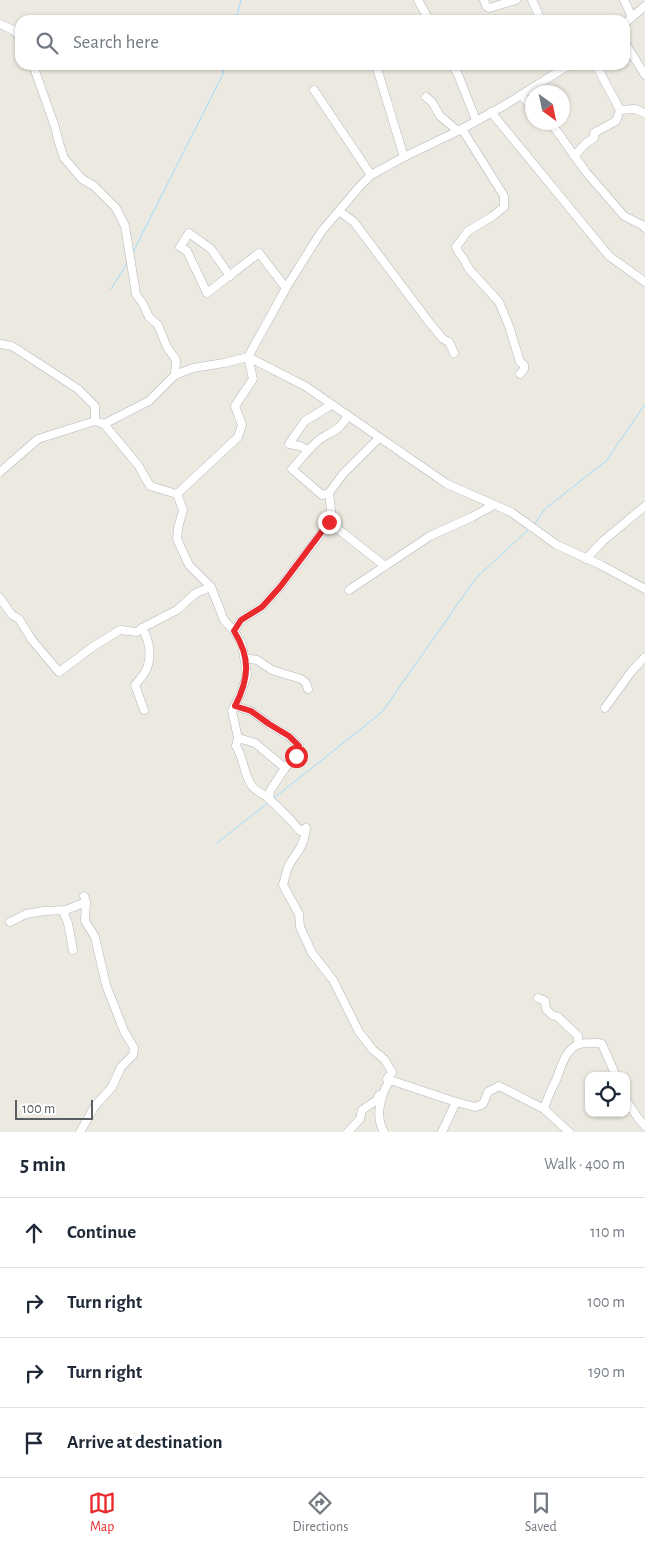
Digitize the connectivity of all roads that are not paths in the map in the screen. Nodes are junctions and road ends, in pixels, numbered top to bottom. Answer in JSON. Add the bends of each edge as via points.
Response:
{"nodes":[{"id":1,"x":418,"y":0,"type":"edge"},
{"id":2,"x":484,"y":0,"type":"edge"},
{"id":3,"x":516,"y":0,"type":"edge"},
{"id":4,"x":532,"y":0,"type":"edge"},
{"id":5,"x":624,"y":0,"type":"edge"},
{"id":6,"x":645,"y":6,"type":"edge"},
{"id":7,"x":426,"y":15,"type":"edge"},
{"id":8,"x":539,"y":15,"type":"edge"},
{"id":9,"x":632,"y":17,"type":"joint"},
{"id":10,"x":0,"y":24,"type":"edge"},
{"id":11,"x":15,"y":32,"type":"edge"},
{"id":12,"x":630,"y":51,"type":"edge"},
{"id":13,"x":35,"y":70,"type":"edge"},
{"id":14,"x":378,"y":70,"type":"edge"},
{"id":15,"x":456,"y":70,"type":"edge"},
{"id":16,"x":556,"y":70,"type":"edge"},
{"id":17,"x":599,"y":70,"type":"edge"},
{"id":18,"x":645,"y":75,"type":"edge"},
{"id":19,"x":314,"y":90,"type":"dead end"},
{"id":20,"x":520,"y":95,"type":"junction"},
{"id":21,"x":426,"y":98,"type":"dead end"},
{"id":22,"x":525,"y":100,"type":"edge"},
{"id":23,"x":620,"y":110,"type":"junction"},
{"id":24,"x":490,"y":112,"type":"junction"},
{"id":25,"x":644,"y":113,"type":"edge"},
{"id":26,"x":476,"y":120,"type":"junction"},
{"id":27,"x":460,"y":130,"type":"junction"},
{"id":28,"x":556,"y":130,"type":"edge"},
{"id":29,"x":404,"y":156,"type":"junction"},
{"id":30,"x":574,"y":156,"type":"junction"},
{"id":31,"x":371,"y":176,"type":"junction"},
{"id":32,"x":339,"y":211,"type":"junction"},
{"id":33,"x":645,"y":228,"type":"edge"},
{"id":34,"x":230,"y":276,"type":"junction"},
{"id":35,"x":645,"y":282,"type":"edge"},
{"id":36,"x":286,"y":288,"type":"junction"},
{"id":37,"x":0,"y":344,"type":"edge"},
{"id":38,"x":454,"y":354,"type":"dead end"},
{"id":39,"x":248,"y":357,"type":"junction"},
{"id":40,"x":520,"y":374,"type":"dead end"},
{"id":41,"x":175,"y":375,"type":"junction"},
{"id":42,"x":331,"y":405,"type":"junction"},
{"id":43,"x":347,"y":416,"type":"junction"},
{"id":44,"x":96,"y":421,"type":"junction"},
{"id":45,"x":104,"y":424,"type":"junction"},
{"id":46,"x":379,"y":438,"type":"junction"},
{"id":47,"x":308,"y":450,"type":"junction"},
{"id":48,"x":0,"y":472,"type":"edge"},
{"id":49,"x":329,"y":493,"type":"junction"},
{"id":50,"x":177,"y":494,"type":"junction"},
{"id":51,"x":494,"y":504,"type":"junction"},
{"id":52,"x":645,"y":506,"type":"edge"},
{"id":53,"x":329,"y":522,"type":"junction"},
{"id":54,"x":586,"y":558,"type":"junction"},
{"id":55,"x":385,"y":566,"type":"junction"},
{"id":56,"x":211,"y":587,"type":"junction"},
{"id":57,"x":645,"y":589,"type":"edge"},
{"id":58,"x":349,"y":590,"type":"dead end"},
{"id":59,"x":0,"y":598,"type":"edge"},
{"id":60,"x":142,"y":628,"type":"junction"},
{"id":61,"x":234,"y":631,"type":"junction"},
{"id":62,"x":645,"y":657,"type":"edge"},
{"id":63,"x":245,"y":658,"type":"junction"},
{"id":64,"x":308,"y":689,"type":"dead end"},
{"id":65,"x":235,"y":706,"type":"junction"},
{"id":66,"x":605,"y":708,"type":"dead end"},
{"id":67,"x":144,"y":710,"type":"dead end"},
{"id":68,"x":238,"y":738,"type":"junction"},
{"id":69,"x":285,"y":768,"type":"junction"},
{"id":70,"x":268,"y":799,"type":"junction"},
{"id":71,"x":66,"y":910,"type":"junction"},
{"id":72,"x":10,"y":922,"type":"dead end"},
{"id":73,"x":73,"y":950,"type":"dead end"},
{"id":74,"x":538,"y":998,"type":"dead end"},
{"id":75,"x":578,"y":1044,"type":"junction"},
{"id":76,"x":614,"y":1072,"type":"edge"},
{"id":77,"x":390,"y":1080,"type":"junction"},
{"id":78,"x":382,"y":1096,"type":"junction"},
{"id":79,"x":456,"y":1102,"type":"junction"},
{"id":80,"x":630,"y":1106,"type":"edge"},
{"id":81,"x":544,"y":1110,"type":"junction"},
{"id":82,"x":645,"y":1126,"type":"edge"},
{"id":83,"x":80,"y":1132,"type":"edge"},
{"id":84,"x":348,"y":1132,"type":"edge"},
{"id":85,"x":384,"y":1132,"type":"edge"},
{"id":86,"x":442,"y":1132,"type":"edge"},
{"id":87,"x":569,"y":1132,"type":"edge"}],
"edges":[{"from":1,"to":7,"type":"street"},
{"from":2,"to":3,"type":"street","via":[[489,8]]},
{"from":4,"to":8,"type":"street"},
{"from":5,"to":9,"type":"street"},
{"from":6,"to":9,"type":"street"},
{"from":10,"to":11,"type":"street"},
{"from":12,"to":18,"type":"street"},
{"from":13,"to":41,"type":"street","via":[[64,158],[82,179],[112,202],[121,217],[136,294],[149,317],[158,325],[176,360]]},
{"from":14,"to":29,"type":"street"},
{"from":15,"to":26,"type":"street"},
{"from":16,"to":20,"type":"street"},
{"from":17,"to":23,"type":"street"},
{"from":19,"to":31,"type":"street"},
{"from":20,"to":22,"type":"street"},
{"from":20,"to":24,"type":"street"},
{"from":21,"to":27,"type":"street","via":[[440,116]]},
{"from":23,"to":25,"type":"street","via":[[635,109]]},
{"from":23,"to":30,"type":"street","via":[[616,120],[594,133],[594,138]]},
{"from":24,"to":26,"type":"street"},
{"from":24,"to":35,"type":"street","via":[[609,256]]},
{"from":26,"to":27,"type":"street"},
{"from":27,"to":29,"type":"street"},
{"from":27,"to":40,"type":"street","via":[[504,196],[504,207],[468,231],[456,247],[469,269],[499,302],[520,362],[524,365]]},
{"from":28,"to":30,"type":"street"},
{"from":29,"to":31,"type":"street"},
{"from":30,"to":33,"type":"street","via":[[624,216]]},
{"from":31,"to":32,"type":"street"},
{"from":32,"to":36,"type":"street","via":[[321,232]]},
{"from":32,"to":38,"type":"street","via":[[354,222],[429,322],[449,342]]},
{"from":34,"to":34,"type":"street","via":[[207,293],[187,251],[180,246],[189,233],[211,249]]},
{"from":34,"to":36,"type":"street","via":[[259,253]]},
{"from":36,"to":39,"type":"street"},
{"from":37,"to":44,"type":"street","via":[[12,346],[78,389],[95,406]]},
{"from":39,"to":41,"type":"street"},
{"from":39,"to":42,"type":"street","via":[[305,386]]},
{"from":39,"to":50,"type":"street","via":[[253,379],[235,406],[242,425],[238,437]]},
{"from":41,"to":45,"type":"street","via":[[149,401]]},
{"from":42,"to":43,"type":"street"},
{"from":42,"to":47,"type":"street","via":[[305,422],[289,444]]},
{"from":43,"to":46,"type":"street"},
{"from":43,"to":47,"type":"street","via":[[343,426]]},
{"from":44,"to":45,"type":"street"},
{"from":44,"to":48,"type":"street","via":[[38,438]]},
{"from":45,"to":50,"type":"street","via":[[138,465],[150,486]]},
{"from":46,"to":49,"type":"street"},
{"from":46,"to":51,"type":"street","via":[[447,484]]},
{"from":47,"to":49,"type":"street","via":[[292,469],[322,495]]},
{"from":49,"to":53,"type":"street","via":[[332,519]]},
{"from":50,"to":56,"type":"street","via":[[183,510],[177,539],[189,565]]},
{"from":51,"to":54,"type":"street","via":[[511,512],[557,545]]},
{"from":51,"to":55,"type":"street","via":[[430,536]]},
{"from":52,"to":54,"type":"street"},
{"from":53,"to":55,"type":"street"},
{"from":53,"to":61,"type":"street","via":[[280,587],[262,607],[241,620]]},
{"from":54,"to":57,"type":"street"},
{"from":55,"to":58,"type":"street"},
{"from":56,"to":60,"type":"street","via":[[196,593],[177,610]]},
{"from":56,"to":61,"type":"street","via":[[224,620]]},
{"from":59,"to":60,"type":"street","via":[[59,672],[120,630],[136,632]]},
{"from":60,"to":67,"type":"street","via":[[150,652],[147,669],[135,685]]},
{"from":61,"to":63,"type":"street","via":[[242,644]]},
{"from":62,"to":66,"type":"street"},
{"from":63,"to":64,"type":"street","via":[[257,660],[272,670],[301,680]]},
{"from":63,"to":65,"type":"street","via":[[246,675]]},
{"from":65,"to":68,"type":"street","via":[[232,711]]},
{"from":65,"to":69,"type":"street","via":[[251,711],[299,746],[296,756]]},
{"from":68,"to":69,"type":"street","via":[[255,744]]},
{"from":68,"to":70,"type":"street","via":[[236,746],[250,783]]},
{"from":69,"to":70,"type":"street"},
{"from":70,"to":77,"type":"street","via":[[290,818],[300,832],[306,828],[302,847],[288,868],[282,885],[299,914],[300,927],[312,953],[332,980],[359,1032],[392,1072],[387,1080]]},
{"from":71,"to":72,"type":"street","via":[[26,914]]},
{"from":71,"to":73,"type":"street","via":[[64,914]]},
{"from":71,"to":83,"type":"street","via":[[85,899],[85,921],[95,937],[106,985],[134,1048],[133,1055],[121,1067],[112,1087],[95,1106]]},
{"from":74,"to":75,"type":"street","via":[[545,1001],[552,1015],[578,1036]]},
{"from":75,"to":76,"type":"street","via":[[602,1044]]},
{"from":75,"to":81,"type":"street","via":[[561,1064]]},
{"from":77,"to":78,"type":"street"},
{"from":77,"to":79,"type":"street"},
{"from":78,"to":84,"type":"street","via":[[379,1095],[362,1110],[360,1119]]},
{"from":78,"to":85,"type":"street","via":[[379,1118]]},
{"from":79,"to":81,"type":"street","via":[[475,1107],[483,1104],[488,1092],[499,1086]]},
{"from":79,"to":86,"type":"street"},
{"from":80,"to":82,"type":"street"},
{"from":81,"to":87,"type":"street"}]}
